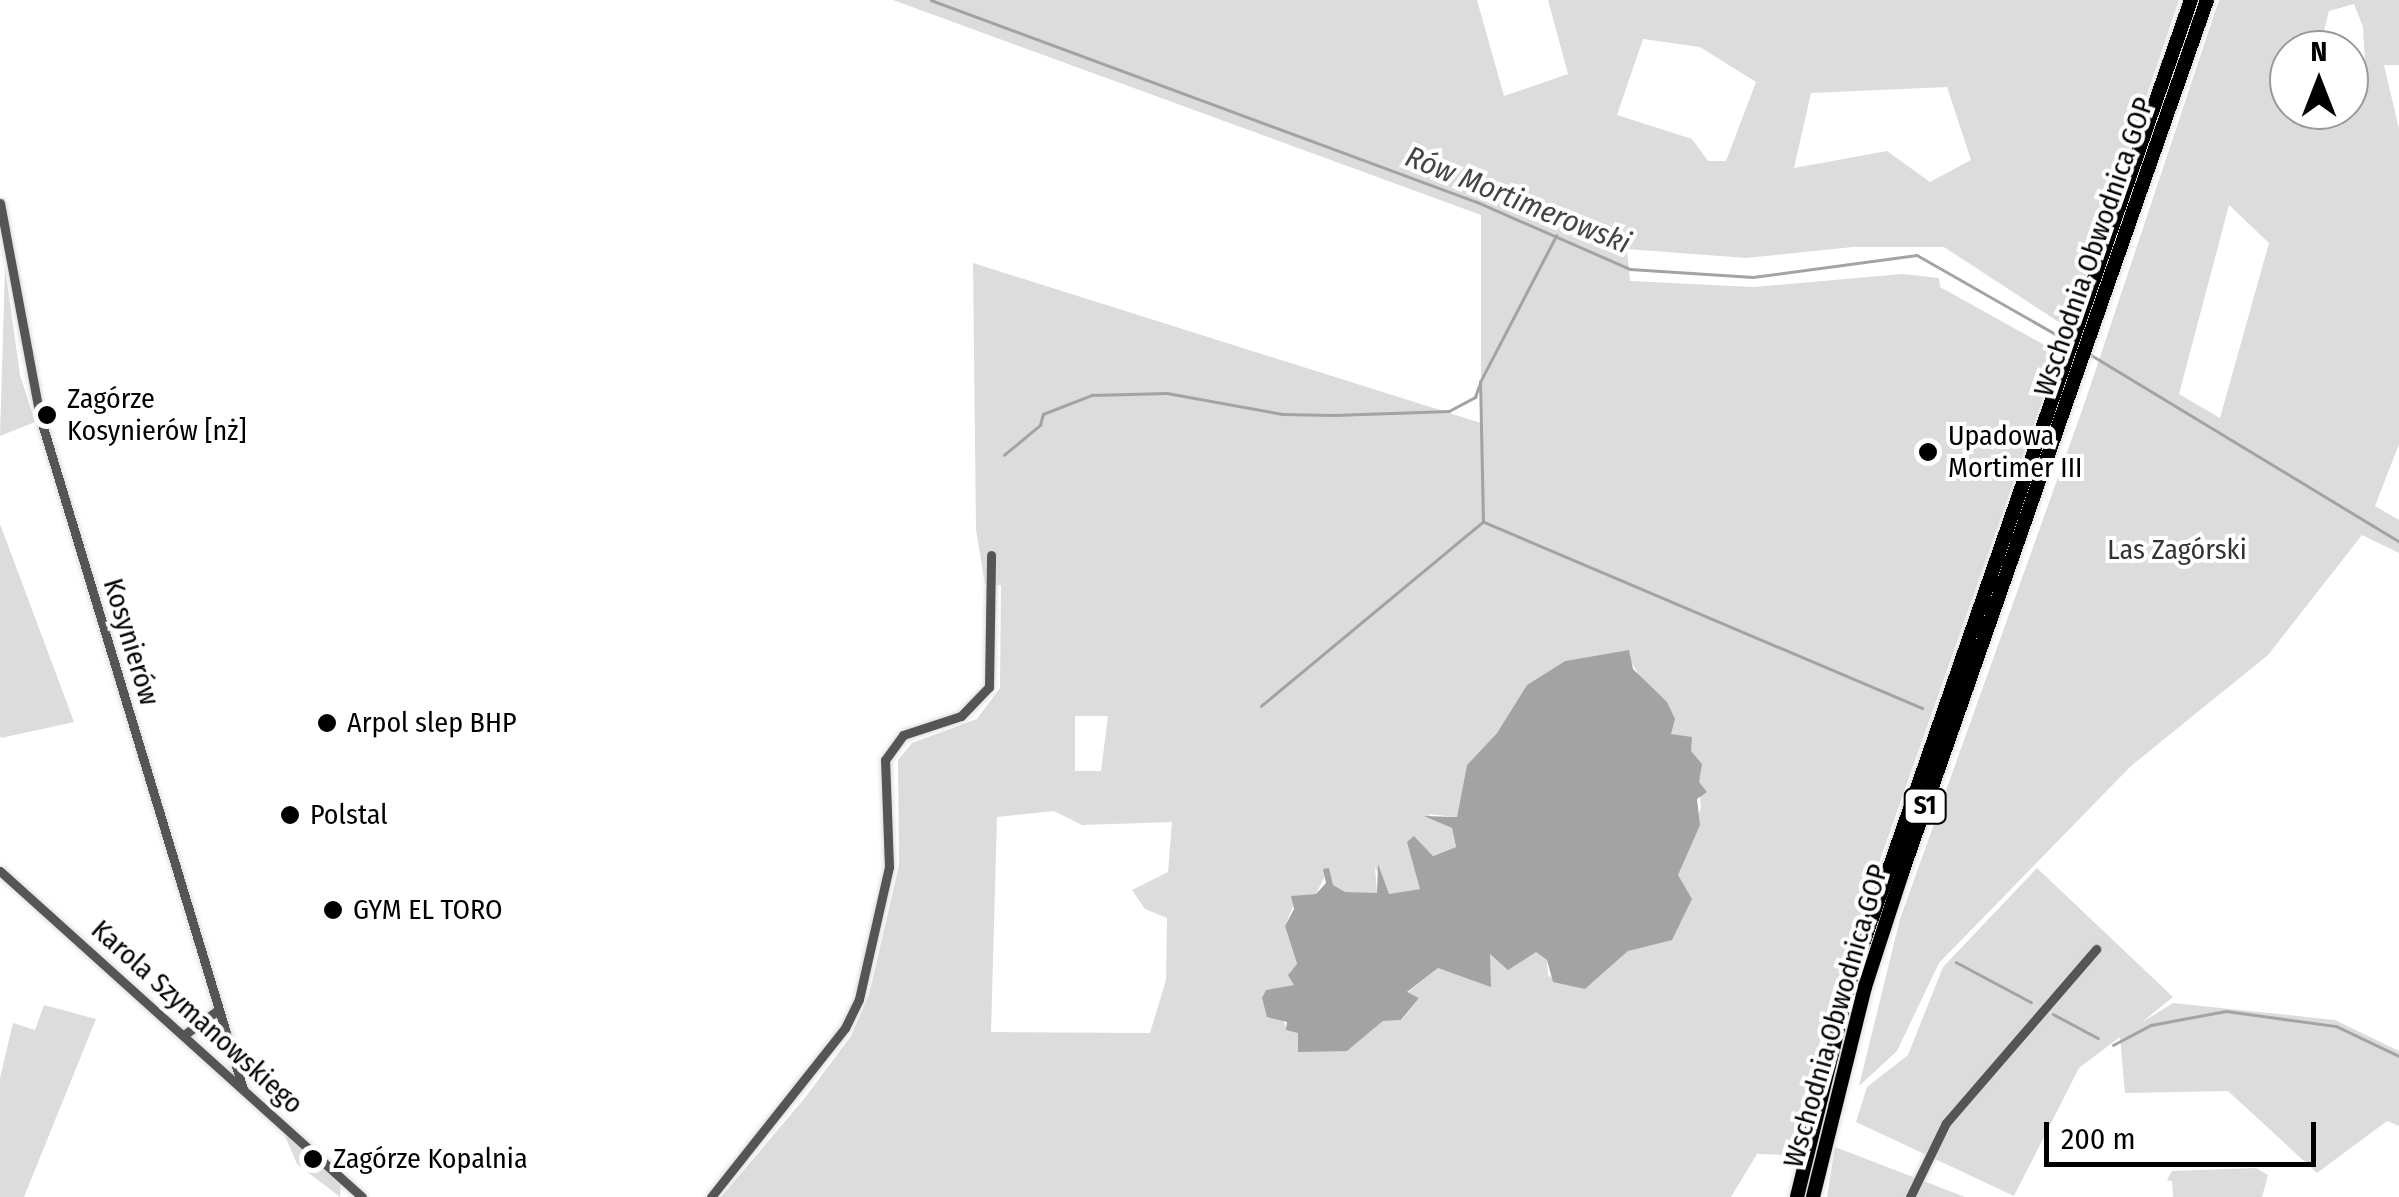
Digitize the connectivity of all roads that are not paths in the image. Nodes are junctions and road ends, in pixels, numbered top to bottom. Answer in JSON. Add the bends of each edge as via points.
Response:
{"nodes":[{"id":1,"x":2191,"y":0,"type":"edge"},
{"id":2,"x":2207,"y":0,"type":"edge"},
{"id":3,"x":0,"y":203,"type":"edge"},
{"id":4,"x":2112,"y":250,"type":"junction"},
{"id":5,"x":2053,"y":419,"type":"junction"},
{"id":6,"x":991,"y":555,"type":"dead end"},
{"id":7,"x":0,"y":872,"type":"edge"},
{"id":8,"x":2096,"y":949,"type":"dead end"},
{"id":9,"x":218,"y":1010,"type":"junction"},
{"id":10,"x":184,"y":1035,"type":"junction"},
{"id":11,"x":243,"y":1089,"type":"junction"},
{"id":12,"x":1818,"y":1104,"type":"junction"},
{"id":13,"x":1790,"y":1156,"type":"dead end"},
{"id":14,"x":362,"y":1197,"type":"edge"},
{"id":15,"x":711,"y":1197,"type":"edge"},
{"id":16,"x":1797,"y":1197,"type":"edge"},
{"id":17,"x":1813,"y":1197,"type":"edge"},
{"id":18,"x":1910,"y":1197,"type":"edge"}],
"edges":[{"from":1,"to":4,"type":"highway","name":"Wschodnia Obwodnica GOP","number":"S1"},
{"from":2,"to":4,"type":"highway","name":"Wschodnia Obwodnica GOP","number":"S1"},
{"from":3,"to":9,"type":"street","name":"Kosynierów","via":[[40,418]]},
{"from":4,"to":5,"type":"highway","name":"Wschodnia Obwodnica GOP","number":"S1"},
{"from":5,"to":12,"type":"highway","name":"Wschodnia Obwodnica GOP","number":"S1","via":[[1848,987]]},
{"from":5,"to":17,"type":"highway","name":"Wschodnia Obwodnica GOP","number":"S1","via":[[1865,987]]},
{"from":6,"to":15,"type":"street","via":[[992,670],[974,708],[891,744],[884,773],[889,867],[859,999],[823,1058]]},
{"from":7,"to":10,"type":"street","name":"Karola Szymanowskiego"},
{"from":8,"to":18,"type":"street","via":[[1954,1112]]},
{"from":9,"to":10,"type":"street"},
{"from":9,"to":11,"type":"street","name":"Kosynierów"},
{"from":10,"to":11,"type":"street","name":"Karola Szymanowskiego"},
{"from":11,"to":14,"type":"street","name":"Karola Szymanowskiego"},
{"from":12,"to":13,"type":"highway"},
{"from":12,"to":16,"type":"highway","name":"Wschodnia Obwodnica GOP","number":"S1"}]}
